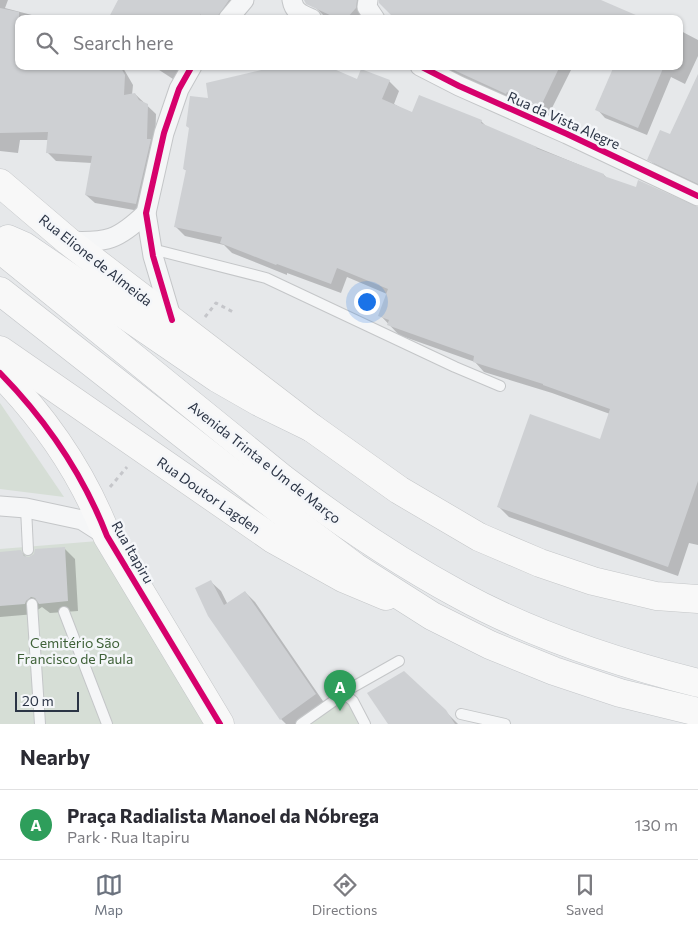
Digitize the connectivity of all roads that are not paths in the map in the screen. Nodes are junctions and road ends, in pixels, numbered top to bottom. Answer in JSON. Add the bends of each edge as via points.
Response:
{"nodes":[{"id":1,"x":244,"y":0,"type":"edge"},
{"id":2,"x":292,"y":0,"type":"edge"},
{"id":3,"x":368,"y":0,"type":"edge"},
{"id":4,"x":231,"y":15,"type":"edge"},
{"id":5,"x":302,"y":15,"type":"edge"},
{"id":6,"x":372,"y":15,"type":"edge"},
{"id":7,"x":190,"y":70,"type":"edge"},
{"id":8,"x":428,"y":70,"type":"edge"},
{"id":9,"x":0,"y":182,"type":"edge"},
{"id":10,"x":698,"y":196,"type":"edge"},
{"id":11,"x":146,"y":213,"type":"junction"},
{"id":12,"x":0,"y":235,"type":"edge"},
{"id":13,"x":68,"y":241,"type":"junction"},
{"id":14,"x":0,"y":249,"type":"edge"},
{"id":15,"x":152,"y":249,"type":"junction"},
{"id":16,"x":0,"y":291,"type":"edge"},
{"id":17,"x":181,"y":327,"type":"junction"},
{"id":18,"x":0,"y":350,"type":"edge"},
{"id":19,"x":0,"y":373,"type":"edge"},
{"id":20,"x":500,"y":386,"type":"dead end"},
{"id":21,"x":312,"y":428,"type":"junction"},
{"id":22,"x":0,"y":506,"type":"edge"},
{"id":23,"x":26,"y":508,"type":"junction"},
{"id":24,"x":107,"y":536,"type":"junction"},
{"id":25,"x":28,"y":550,"type":"dead end"},
{"id":26,"x":656,"y":596,"type":"junction"},
{"id":27,"x":698,"y":599,"type":"edge"},
{"id":28,"x":32,"y":604,"type":"dead end"},
{"id":29,"x":698,"y":609,"type":"edge"},
{"id":30,"x":64,"y":612,"type":"dead end"},
{"id":31,"x":432,"y":616,"type":"junction"},
{"id":32,"x":399,"y":661,"type":"dead end"},
{"id":33,"x":698,"y":683,"type":"edge"},
{"id":34,"x":346,"y":691,"type":"dead end"},
{"id":35,"x":698,"y":712,"type":"edge"},
{"id":36,"x":462,"y":714,"type":"dead end"},
{"id":37,"x":40,"y":724,"type":"edge"},
{"id":38,"x":107,"y":724,"type":"edge"},
{"id":39,"x":220,"y":724,"type":"edge"},
{"id":40,"x":301,"y":724,"type":"edge"},
{"id":41,"x":365,"y":724,"type":"edge"},
{"id":42,"x":502,"y":724,"type":"edge"}],
"edges":[{"from":1,"to":4,"type":"street"},
{"from":2,"to":5,"type":"street","via":[[297,13]]},
{"from":3,"to":6,"type":"street","via":[[367,7]]},
{"from":7,"to":11,"type":"street","via":[[179,89],[164,133]]},
{"from":8,"to":10,"type":"street","name":"Rua da Vista Alegre"},
{"from":9,"to":13,"type":"main road","name":"Rua Elione de Almeida"},
{"from":11,"to":13,"type":"street","via":[[113,238]]},
{"from":11,"to":15,"type":"street"},
{"from":12,"to":21,"type":"main road","via":[[24,246],[217,378]]},
{"from":13,"to":17,"type":"main road","name":"Rua Elione de Almeida"},
{"from":14,"to":33,"type":"main road","name":"Avenida Trinta e Um de Março","via":[[282,478],[397,558],[460,596],[519,624],[647,670]]},
{"from":15,"to":17,"type":"street","via":[[158,278]]},
{"from":15,"to":20,"type":"lane","via":[[266,278]]},
{"from":16,"to":31,"type":"main road","name":"Avenida Trinta e Um de Março","via":[[286,516],[355,567]]},
{"from":17,"to":21,"type":"main road","name":"Rua Elione de Almeida"},
{"from":18,"to":31,"type":"main road","name":"Rua Doutor Lagden","via":[[273,539],[343,578]]},
{"from":19,"to":24,"type":"main road","name":"Rua Itapiru","via":[[67,454],[95,504]]},
{"from":21,"to":26,"type":"main road","via":[[399,490],[478,537],[593,581]]},
{"from":22,"to":23,"type":"street"},
{"from":23,"to":24,"type":"street","via":[[82,520]]},
{"from":23,"to":25,"type":"lane"},
{"from":24,"to":39,"type":"main road","name":"Rua Itapiru"},
{"from":26,"to":27,"type":"main road"},
{"from":26,"to":29,"type":"main road"},
{"from":28,"to":37,"type":"lane"},
{"from":30,"to":38,"type":"lane"},
{"from":31,"to":35,"type":"main road","name":"Avenida Trinta e Um de Março","via":[[490,645],[554,671]]},
{"from":32,"to":34,"type":"lane"},
{"from":36,"to":42,"type":"lane"},
{"from":40,"to":41,"type":"lane","via":[[338,698],[346,696],[353,700]]}]}
